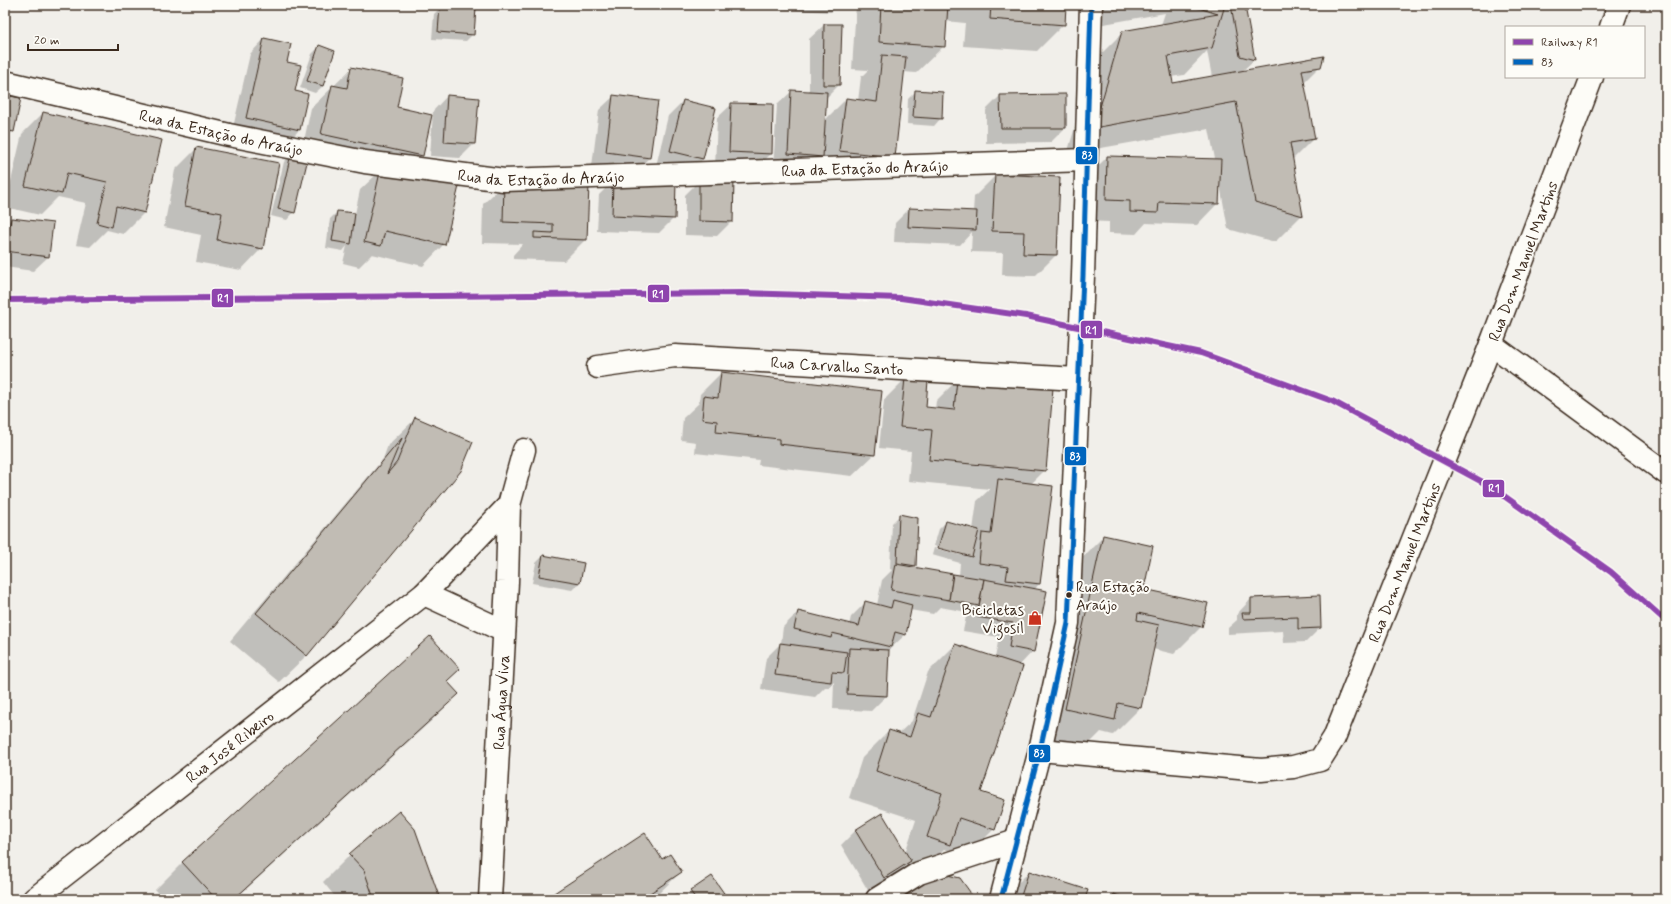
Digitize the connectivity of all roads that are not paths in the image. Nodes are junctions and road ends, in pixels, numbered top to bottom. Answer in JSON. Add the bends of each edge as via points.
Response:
{"nodes":[{"id":1,"x":1091,"y":5,"type":"edge"},
{"id":2,"x":1619,"y":5,"type":"edge"},
{"id":3,"x":1611,"y":26,"type":"edge"},
{"id":4,"x":1592,"y":78,"type":"edge"},
{"id":5,"x":5,"y":82,"type":"edge"},
{"id":6,"x":1086,"y":160,"type":"junction"},
{"id":7,"x":1491,"y":344,"type":"junction"},
{"id":8,"x":598,"y":367,"type":"dead end"},
{"id":9,"x":1078,"y":379,"type":"junction"},
{"id":10,"x":524,"y":450,"type":"dead end"},
{"id":11,"x":1666,"y":472,"type":"edge"},
{"id":12,"x":509,"y":505,"type":"junction"},
{"id":13,"x":424,"y":594,"type":"junction"},
{"id":14,"x":504,"y":631,"type":"junction"},
{"id":15,"x":1040,"y":750,"type":"junction"},
{"id":16,"x":1016,"y":841,"type":"junction"},
{"id":17,"x":34,"y":899,"type":"edge"},
{"id":18,"x":490,"y":899,"type":"edge"},
{"id":19,"x":877,"y":899,"type":"edge"},
{"id":20,"x":1000,"y":899,"type":"edge"}],
"edges":[{"from":1,"to":6,"type":"street"},
{"from":2,"to":3,"type":"street"},
{"from":4,"to":7,"type":"street","name":"Rua Dom Manuel Martins"},
{"from":5,"to":6,"type":"street","name":"Rua da Estação do Araújo","via":[[230,135],[365,162],[504,180]]},
{"from":6,"to":9,"type":"street"},
{"from":7,"to":11,"type":"street"},
{"from":7,"to":15,"type":"street","name":"Rua Dom Manuel Martins","via":[[1334,738],[1320,760],[1293,767],[1261,770]]},
{"from":8,"to":9,"type":"street","name":"Rua Carvalho Santo","via":[[675,356]]},
{"from":9,"to":15,"type":"street","via":[[1068,623]]},
{"from":10,"to":12,"type":"street","name":"Rua José Ribeiro"},
{"from":12,"to":13,"type":"street","name":"Rua José Ribeiro"},
{"from":12,"to":14,"type":"street","name":"Rua Água Viva"},
{"from":13,"to":14,"type":"street"},
{"from":13,"to":17,"type":"street","name":"Rua José Ribeiro"},
{"from":14,"to":18,"type":"street","name":"Rua Água Viva"},
{"from":15,"to":16,"type":"street"},
{"from":16,"to":19,"type":"street","via":[[919,873]]},
{"from":16,"to":20,"type":"street"}]}
